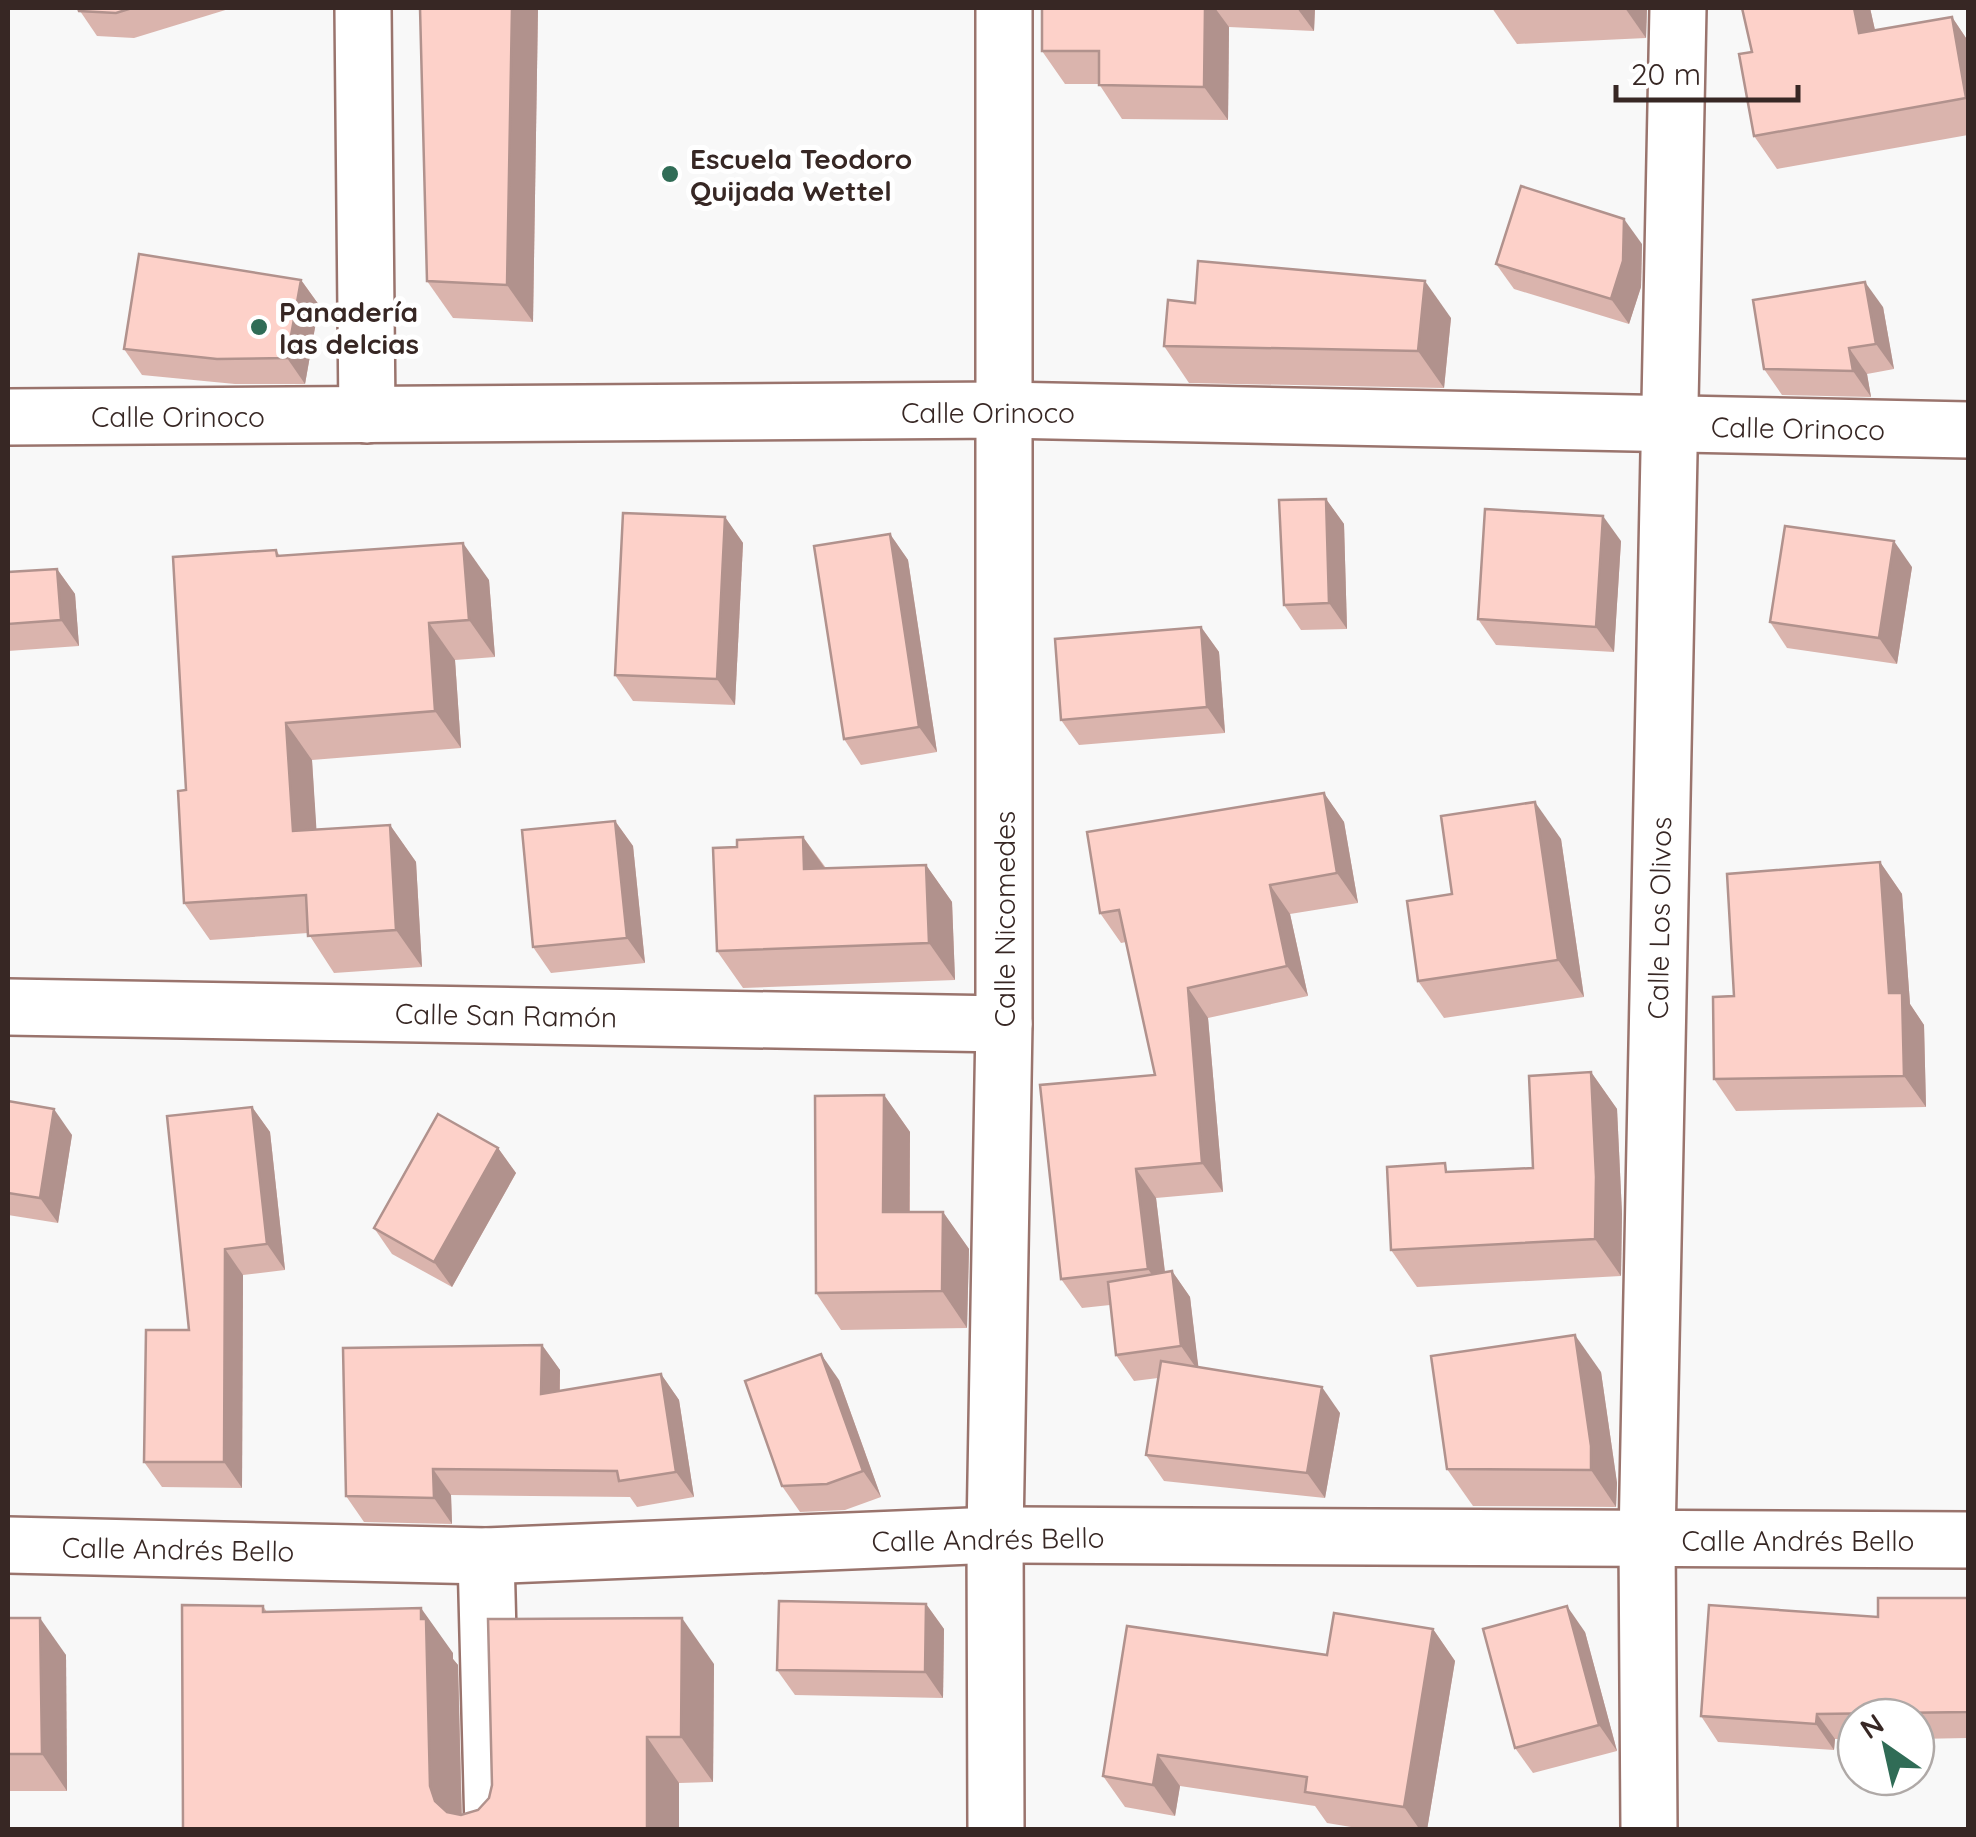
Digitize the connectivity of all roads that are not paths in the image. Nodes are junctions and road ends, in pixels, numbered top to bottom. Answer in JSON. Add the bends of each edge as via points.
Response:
{"nodes":[{"id":1,"x":363,"y":8,"type":"edge"},
{"id":2,"x":1004,"y":8,"type":"edge"},
{"id":3,"x":1678,"y":8,"type":"edge"},
{"id":4,"x":1004,"y":410,"type":"junction"},
{"id":5,"x":367,"y":415,"type":"junction"},
{"id":6,"x":8,"y":418,"type":"edge"},
{"id":7,"x":1669,"y":426,"type":"junction"},
{"id":8,"x":1968,"y":430,"type":"edge"},
{"id":9,"x":8,"y":1007,"type":"edge"},
{"id":10,"x":1004,"y":1024,"type":"junction"},
{"id":11,"x":995,"y":1536,"type":"junction"},
{"id":12,"x":1647,"y":1540,"type":"junction"},
{"id":13,"x":1968,"y":1540,"type":"edge"},
{"id":14,"x":8,"y":1545,"type":"edge"},
{"id":15,"x":486,"y":1556,"type":"junction"},
{"id":16,"x":493,"y":1830,"type":"edge"},
{"id":17,"x":996,"y":1830,"type":"edge"},
{"id":18,"x":1648,"y":1830,"type":"edge"}],
"edges":[{"from":1,"to":5,"type":"street"},
{"from":2,"to":4,"type":"street","name":"Calle Nicomedes"},
{"from":3,"to":7,"type":"street","name":"Calle Los Olivos"},
{"from":4,"to":5,"type":"street","name":"Calle Orinoco"},
{"from":4,"to":7,"type":"street","name":"Calle Orinoco"},
{"from":4,"to":10,"type":"street","name":"Calle Nicomedes"},
{"from":5,"to":6,"type":"street","name":"Calle Orinoco"},
{"from":7,"to":8,"type":"street","name":"Calle Orinoco"},
{"from":7,"to":12,"type":"street","name":"Calle Los Olivos"},
{"from":9,"to":10,"type":"street","name":"Calle San Ramón"},
{"from":10,"to":11,"type":"street","name":"Calle Nicomedes"},
{"from":11,"to":12,"type":"street","name":"Calle Andrés Bello"},
{"from":11,"to":15,"type":"street","name":"Calle Andrés Bello"},
{"from":11,"to":17,"type":"street","name":"Calle Nicomedes"},
{"from":12,"to":13,"type":"street","name":"Calle Andrés Bello"},
{"from":12,"to":18,"type":"street","name":"Calle Los Olivos"},
{"from":14,"to":15,"type":"street","name":"Calle Andrés Bello"},
{"from":15,"to":16,"type":"street"}]}
